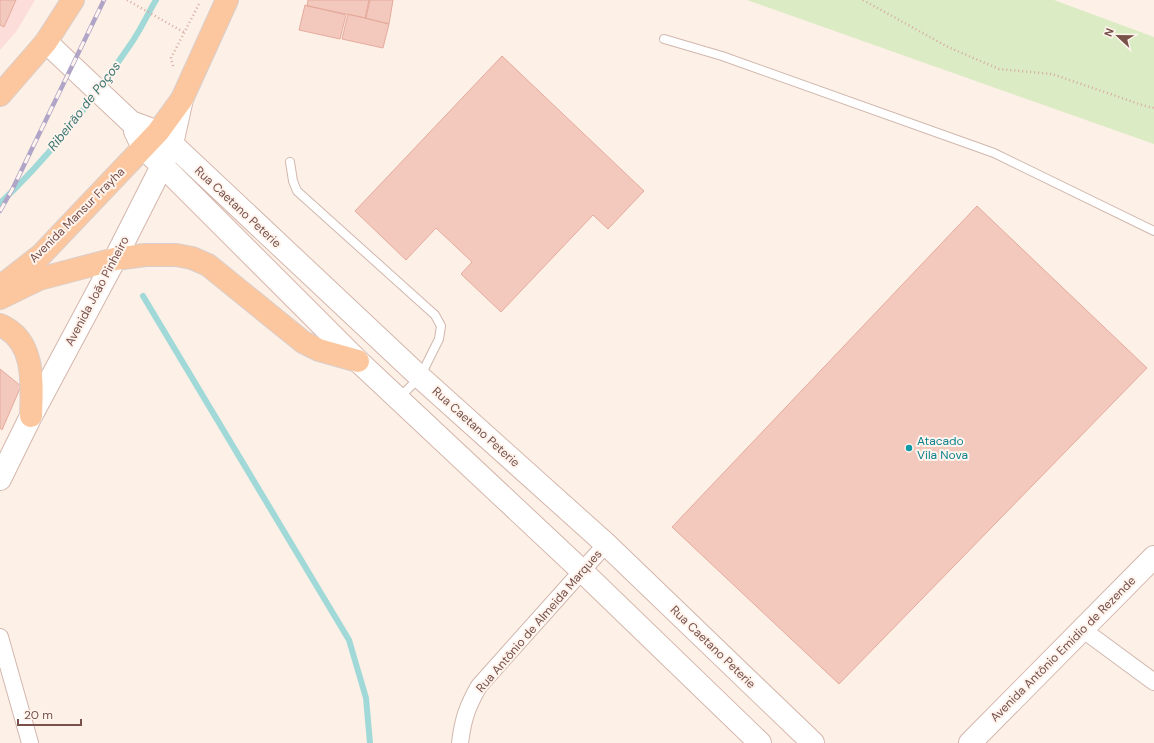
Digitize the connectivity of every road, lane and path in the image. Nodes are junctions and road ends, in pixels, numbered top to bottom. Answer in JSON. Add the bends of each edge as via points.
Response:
{"nodes":[{"id":1,"x":127,"y":0,"type":"edge"},
{"id":2,"x":227,"y":0,"type":"edge"},
{"id":3,"x":863,"y":0,"type":"edge"},
{"id":4,"x":70,"y":5,"type":"edge"},
{"id":5,"x":185,"y":32,"type":"dead end"},
{"id":6,"x":664,"y":39,"type":"dead end"},
{"id":7,"x":46,"y":42,"type":"junction"},
{"id":8,"x":0,"y":95,"type":"edge"},
{"id":9,"x":1154,"y":108,"type":"edge"},
{"id":10,"x":156,"y":141,"type":"junction"},
{"id":11,"x":290,"y":162,"type":"dead end"},
{"id":12,"x":162,"y":166,"type":"junction"},
{"id":13,"x":1154,"y":231,"type":"edge"},
{"id":14,"x":115,"y":259,"type":"junction"},
{"id":15,"x":0,"y":287,"type":"edge"},
{"id":16,"x":0,"y":298,"type":"edge"},
{"id":17,"x":0,"y":325,"type":"edge"},
{"id":18,"x":358,"y":361,"type":"junction"},
{"id":19,"x":420,"y":377,"type":"junction"},
{"id":20,"x":398,"y":400,"type":"junction"},
{"id":21,"x":31,"y":416,"type":"junction"},
{"id":22,"x":0,"y":479,"type":"edge"},
{"id":23,"x":606,"y":544,"type":"junction"},
{"id":24,"x":1154,"y":557,"type":"edge"},
{"id":25,"x":582,"y":571,"type":"junction"},
{"id":26,"x":1082,"y":628,"type":"junction"},
{"id":27,"x":0,"y":638,"type":"edge"},
{"id":28,"x":1154,"y":682,"type":"edge"},
{"id":29,"x":30,"y":743,"type":"edge"},
{"id":30,"x":460,"y":743,"type":"edge"},
{"id":31,"x":760,"y":743,"type":"edge"},
{"id":32,"x":813,"y":743,"type":"edge"},
{"id":33,"x":971,"y":743,"type":"edge"}],
"edges":[{"from":1,"to":5,"type":"path"},
{"from":2,"to":10,"type":"main road","via":[[182,99]]},
{"from":3,"to":9,"type":"path","via":[[948,47],[999,69],[1052,74]]},
{"from":4,"to":7,"type":"main road"},
{"from":6,"to":13,"type":"lane","via":[[722,56],[994,153]]},
{"from":7,"to":8,"type":"main road"},
{"from":7,"to":10,"type":"street","name":"Rua Caetano Peterie","via":[[124,116]]},
{"from":10,"to":12,"type":"street","name":"Rua Caetano Peterie"},
{"from":10,"to":15,"type":"main road","name":"Avenida Mansur Frayha","via":[[42,255]]},
{"from":10,"to":19,"type":"street","name":"Rua Caetano Peterie"},
{"from":11,"to":19,"type":"lane","via":[[297,191],[435,315],[441,326],[439,339]]},
{"from":12,"to":14,"type":"street","name":"Avenida João Pinheiro"},
{"from":12,"to":18,"type":"street","name":"Rua Caetano Peterie"},
{"from":14,"to":16,"type":"main road","via":[[39,279]]},
{"from":14,"to":18,"type":"main road","via":[[176,254],[192,258],[208,265],[303,342],[319,350]]},
{"from":14,"to":21,"type":"street","name":"Avenida João Pinheiro"},
{"from":17,"to":21,"type":"main road","via":[[20,340],[28,357],[32,375]]},
{"from":18,"to":20,"type":"street","name":"Rua Caetano Peterie"},
{"from":19,"to":20,"type":"lane"},
{"from":19,"to":23,"type":"street","name":"Rua Caetano Peterie"},
{"from":20,"to":25,"type":"street","name":"Rua Caetano Peterie"},
{"from":21,"to":22,"type":"street","name":"Avenida João Pinheiro"},
{"from":23,"to":25,"type":"street","name":"Rua Antônio de Almeida Marques"},
{"from":23,"to":32,"type":"street","name":"Rua Caetano Peterie"},
{"from":24,"to":26,"type":"street","name":"Avenida Antônio Emidio de Rezende"},
{"from":25,"to":30,"type":"street","name":"Rua Antônio de Almeida Marques","via":[[479,686],[469,702]]},
{"from":25,"to":31,"type":"street","name":"Rua Caetano Peterie"},
{"from":26,"to":28,"type":"street"},
{"from":26,"to":33,"type":"street","name":"Avenida Antônio Emidio de Rezende"},
{"from":27,"to":29,"type":"street"}]}
